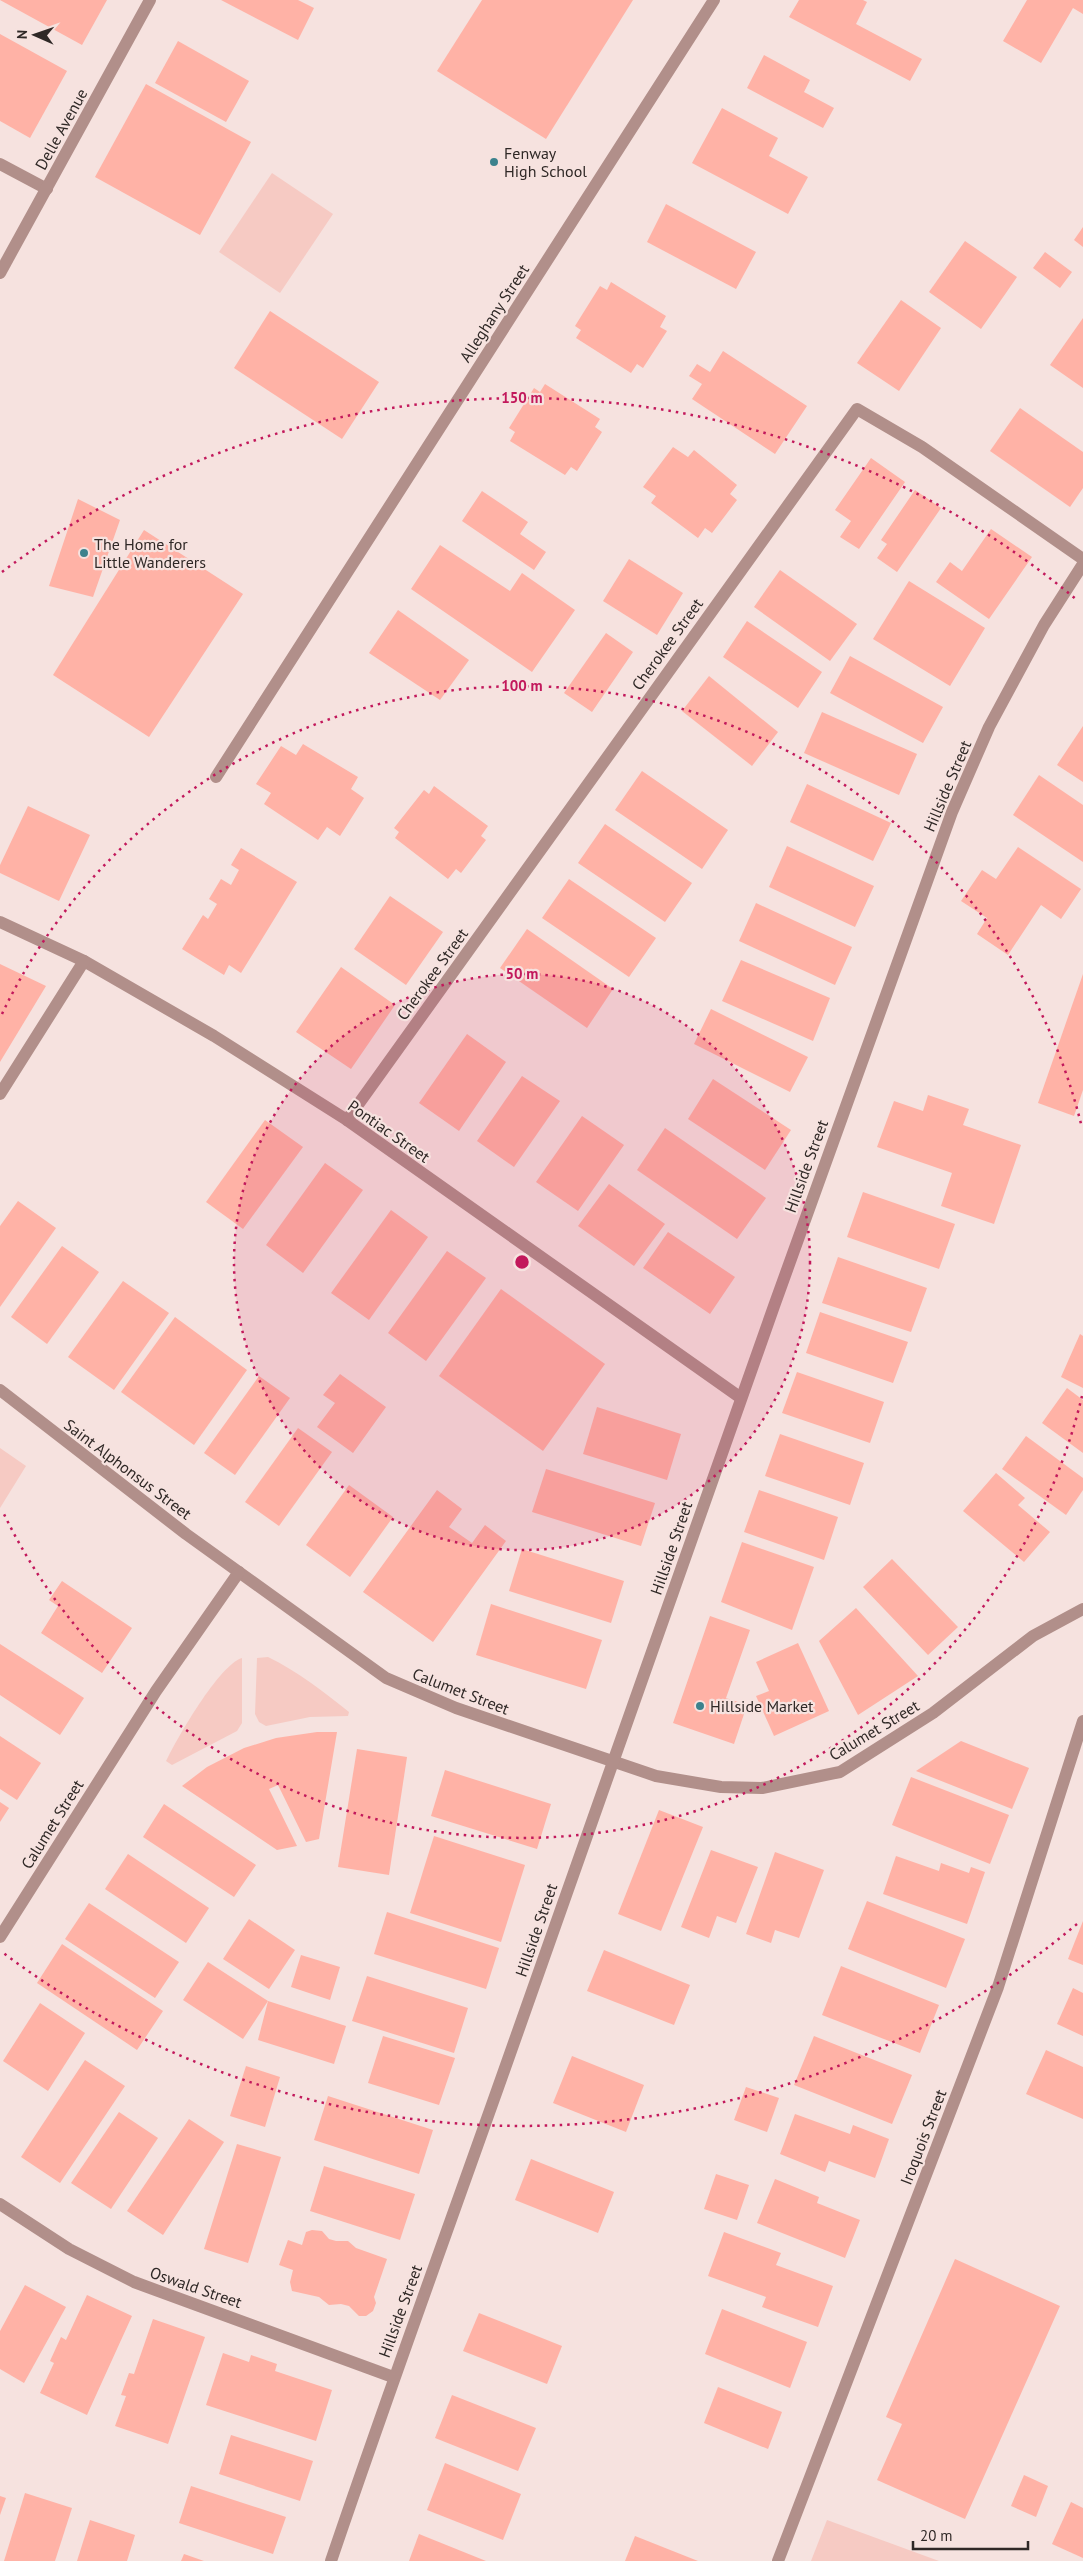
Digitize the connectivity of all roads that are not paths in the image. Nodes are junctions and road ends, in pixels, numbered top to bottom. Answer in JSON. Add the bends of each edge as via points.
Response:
{"nodes":[{"id":1,"x":150,"y":0,"type":"edge"},
{"id":2,"x":714,"y":0,"type":"edge"},
{"id":3,"x":0,"y":164,"type":"edge"},
{"id":4,"x":48,"y":189,"type":"junction"},
{"id":5,"x":0,"y":273,"type":"edge"},
{"id":6,"x":1083,"y":559,"type":"edge"},
{"id":7,"x":1083,"y":564,"type":"edge"},
{"id":8,"x":216,"y":777,"type":"dead end"},
{"id":9,"x":0,"y":922,"type":"edge"},
{"id":10,"x":84,"y":962,"type":"junction"},
{"id":11,"x":0,"y":1094,"type":"edge"},
{"id":12,"x":347,"y":1120,"type":"junction"},
{"id":13,"x":0,"y":1390,"type":"edge"},
{"id":14,"x":741,"y":1398,"type":"junction"},
{"id":15,"x":238,"y":1572,"type":"junction"},
{"id":16,"x":1083,"y":1609,"type":"edge"},
{"id":17,"x":1083,"y":1721,"type":"edge"},
{"id":18,"x":612,"y":1762,"type":"junction"},
{"id":19,"x":0,"y":1937,"type":"edge"},
{"id":20,"x":0,"y":2204,"type":"edge"},
{"id":21,"x":394,"y":2377,"type":"junction"},
{"id":22,"x":331,"y":2561,"type":"edge"},
{"id":23,"x":778,"y":2561,"type":"edge"}],
"edges":[{"from":1,"to":4,"type":"street","name":"Delle Avenue"},
{"from":2,"to":8,"type":"street","name":"Alleghany Street"},
{"from":3,"to":4,"type":"street"},
{"from":4,"to":5,"type":"street","name":"Delle Avenue"},
{"from":6,"to":12,"type":"street","name":"Cherokee Street","via":[[922,447],[857,409]]},
{"from":7,"to":14,"type":"street","name":"Hillside Street","via":[[1044,624],[989,727],[952,812]]},
{"from":9,"to":10,"type":"street","name":"Pontiac Street"},
{"from":10,"to":11,"type":"street"},
{"from":10,"to":12,"type":"street","name":"Pontiac Street","via":[[214,1036]]},
{"from":12,"to":14,"type":"street","name":"Pontiac Street"},
{"from":13,"to":15,"type":"street","name":"Saint Alphonsus Street"},
{"from":14,"to":18,"type":"street","name":"Hillside Street"},
{"from":15,"to":18,"type":"street","name":"Calumet Street","via":[[386,1678],[428,1698]]},
{"from":15,"to":19,"type":"street","name":"Calumet Street","via":[[156,1691]]},
{"from":16,"to":18,"type":"street","name":"Calumet Street","via":[[1033,1636],[933,1713],[840,1772],[787,1784],[740,1788],[677,1780]]},
{"from":17,"to":23,"type":"street","name":"Iroquois Street","via":[[998,1987]]},
{"from":18,"to":21,"type":"street","name":"Hillside Street"},
{"from":20,"to":21,"type":"street","name":"Oswald Street","via":[[69,2249],[134,2282]]},
{"from":21,"to":22,"type":"street","name":"Hillside Street"}]}
